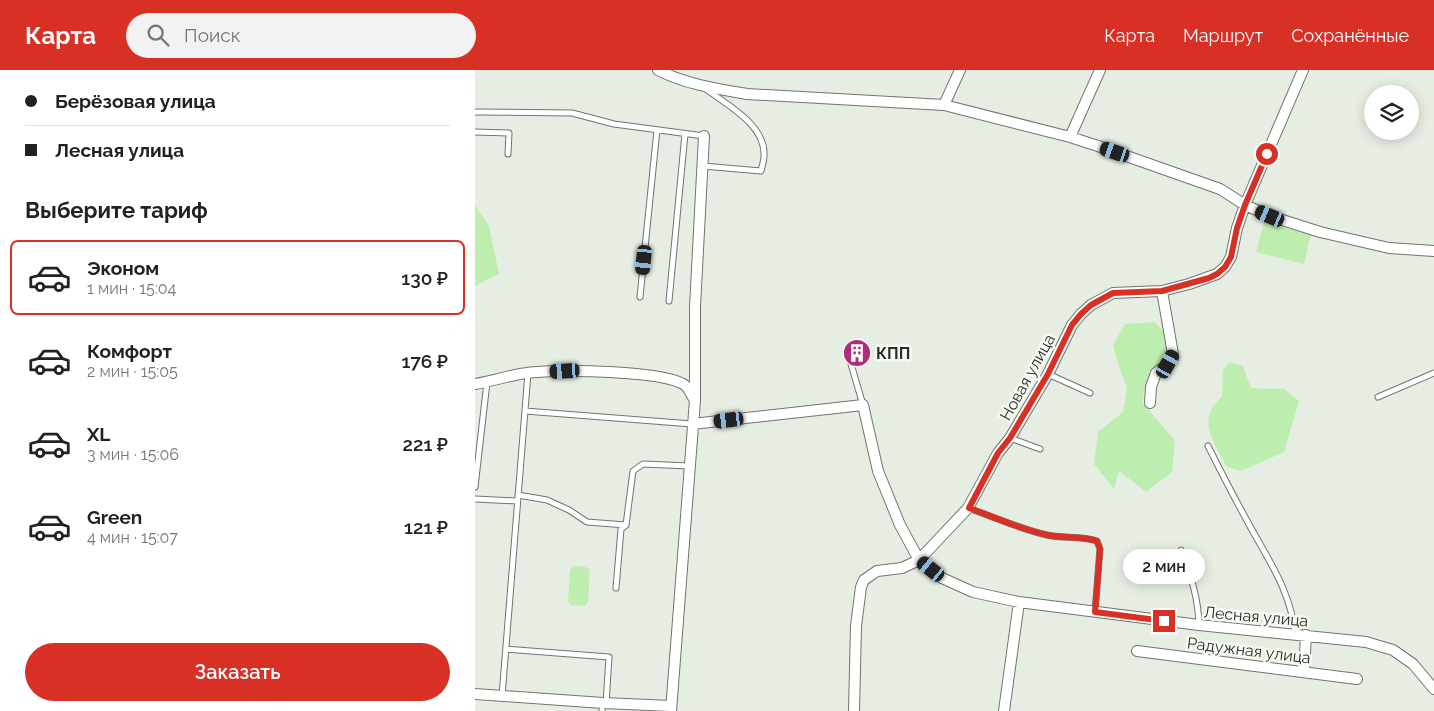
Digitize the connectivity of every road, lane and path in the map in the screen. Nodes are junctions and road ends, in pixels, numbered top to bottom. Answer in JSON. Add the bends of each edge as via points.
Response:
{"nodes":[{"id":1,"x":658,"y":70,"type":"edge"},
{"id":2,"x":960,"y":70,"type":"edge"},
{"id":3,"x":1100,"y":70,"type":"edge"},
{"id":4,"x":1303,"y":70,"type":"edge"},
{"id":5,"x":700,"y":84,"type":"junction"},
{"id":6,"x":944,"y":104,"type":"junction"},
{"id":7,"x":475,"y":112,"type":"edge"},
{"id":8,"x":657,"y":130,"type":"junction"},
{"id":9,"x":475,"y":132,"type":"edge"},
{"id":10,"x":685,"y":134,"type":"junction"},
{"id":11,"x":704,"y":136,"type":"joint"},
{"id":12,"x":1070,"y":137,"type":"junction"},
{"id":13,"x":508,"y":154,"type":"dead end"},
{"id":14,"x":702,"y":166,"type":"junction"},
{"id":15,"x":1245,"y":205,"type":"junction"},
{"id":16,"x":1434,"y":250,"type":"edge"},
{"id":17,"x":1162,"y":291,"type":"junction"},
{"id":18,"x":640,"y":297,"type":"dead end"},
{"id":19,"x":669,"y":301,"type":"dead end"},
{"id":20,"x":851,"y":364,"type":"dead end"},
{"id":21,"x":528,"y":373,"type":"junction"},
{"id":22,"x":1434,"y":373,"type":"edge"},
{"id":23,"x":1048,"y":374,"type":"junction"},
{"id":24,"x":487,"y":382,"type":"junction"},
{"id":25,"x":475,"y":384,"type":"edge"},
{"id":26,"x":1090,"y":393,"type":"dead end"},
{"id":27,"x":1378,"y":397,"type":"dead end"},
{"id":28,"x":695,"y":400,"type":"junction"},
{"id":29,"x":1150,"y":403,"type":"dead end"},
{"id":30,"x":863,"y":404,"type":"junction"},
{"id":31,"x":525,"y":411,"type":"junction"},
{"id":32,"x":693,"y":424,"type":"junction"},
{"id":33,"x":1010,"y":438,"type":"junction"},
{"id":34,"x":1208,"y":446,"type":"dead end"},
{"id":35,"x":1040,"y":449,"type":"dead end"},
{"id":36,"x":689,"y":466,"type":"junction"},
{"id":37,"x":475,"y":487,"type":"edge"},
{"id":38,"x":518,"y":498,"type":"junction"},
{"id":39,"x":475,"y":499,"type":"edge"},
{"id":40,"x":969,"y":508,"type":"junction"},
{"id":41,"x":626,"y":525,"type":"junction"},
{"id":42,"x":1181,"y":550,"type":"dead end"},
{"id":43,"x":919,"y":560,"type":"junction"},
{"id":44,"x":616,"y":588,"type":"dead end"},
{"id":45,"x":1019,"y":602,"type":"junction"},
{"id":46,"x":1095,"y":612,"type":"junction"},
{"id":47,"x":1199,"y":625,"type":"junction"},
{"id":48,"x":1295,"y":634,"type":"junction"},
{"id":49,"x":1306,"y":636,"type":"junction"},
{"id":50,"x":506,"y":649,"type":"junction"},
{"id":51,"x":1137,"y":651,"type":"dead end"},
{"id":52,"x":1304,"y":672,"type":"junction"},
{"id":53,"x":1357,"y":679,"type":"dead end"},
{"id":54,"x":1434,"y":690,"type":"edge"},
{"id":55,"x":475,"y":694,"type":"edge"},
{"id":56,"x":502,"y":696,"type":"junction"},
{"id":57,"x":604,"y":706,"type":"edge"},
{"id":58,"x":671,"y":709,"type":"edge"},
{"id":59,"x":854,"y":711,"type":"edge"},
{"id":60,"x":1004,"y":711,"type":"edge"}],
"edges":[{"from":1,"to":5,"type":"street"},
{"from":2,"to":6,"type":"street"},
{"from":3,"to":12,"type":"street"},
{"from":4,"to":15,"type":"street","name":"Новая улица"},
{"from":5,"to":6,"type":"street","via":[[747,94]]},
{"from":5,"to":14,"type":"lane","via":[[745,118],[759,133],[764,154],[761,171]]},
{"from":6,"to":12,"type":"street"},
{"from":7,"to":8,"type":"lane","via":[[573,112],[614,124]]},
{"from":8,"to":10,"type":"lane"},
{"from":8,"to":18,"type":"lane"},
{"from":9,"to":13,"type":"lane","via":[[509,133]]},
{"from":10,"to":11,"type":"lane"},
{"from":10,"to":19,"type":"lane"},
{"from":11,"to":14,"type":"street"},
{"from":12,"to":15,"type":"street","via":[[1220,189]]},
{"from":14,"to":28,"type":"street","via":[[695,307]]},
{"from":15,"to":16,"type":"street","via":[[1320,232],[1389,248]]},
{"from":15,"to":17,"type":"street","name":"Новая улица","via":[[1231,257],[1225,267],[1209,278]]},
{"from":17,"to":23,"type":"street","name":"Новая улица","via":[[1113,293],[1091,305],[1072,325]]},
{"from":17,"to":29,"type":"street","via":[[1173,354],[1168,364],[1156,373]]},
{"from":20,"to":30,"type":"lane"},
{"from":21,"to":24,"type":"street"},
{"from":21,"to":28,"type":"street","via":[[584,370],[644,375],[686,386]]},
{"from":21,"to":31,"type":"lane"},
{"from":22,"to":27,"type":"lane"},
{"from":23,"to":26,"type":"lane"},
{"from":23,"to":33,"type":"street","name":"Новая улица"},
{"from":24,"to":25,"type":"street"},
{"from":24,"to":37,"type":"lane"},
{"from":28,"to":32,"type":"street"},
{"from":30,"to":32,"type":"street"},
{"from":30,"to":43,"type":"street","via":[[884,488]]},
{"from":31,"to":32,"type":"lane"},
{"from":31,"to":38,"type":"lane"},
{"from":32,"to":36,"type":"street"},
{"from":33,"to":35,"type":"lane"},
{"from":33,"to":40,"type":"street","name":"Новая улица","via":[[998,453]]},
{"from":34,"to":48,"type":"lane","via":[[1277,574],[1290,605]]},
{"from":36,"to":41,"type":"lane","via":[[643,464],[633,471]]},
{"from":36,"to":58,"type":"street"},
{"from":38,"to":39,"type":"lane"},
{"from":38,"to":41,"type":"lane","via":[[547,500],[587,522]]},
{"from":38,"to":50,"type":"lane"},
{"from":40,"to":43,"type":"street","name":"Новая улица"},
{"from":40,"to":46,"type":"lane","via":[[1048,536],[1097,541],[1100,549]]},
{"from":41,"to":44,"type":"lane","via":[[621,529]]},
{"from":42,"to":47,"type":"lane","via":[[1198,604]]},
{"from":43,"to":45,"type":"street","name":"Лесная улица","via":[[942,578],[973,592]]},
{"from":43,"to":59,"type":"street","via":[[903,568],[877,571],[864,580],[856,626]]},
{"from":45,"to":46,"type":"street","name":"Лесная улица"},
{"from":45,"to":60,"type":"street"},
{"from":46,"to":47,"type":"street","name":"Лесная улица"},
{"from":47,"to":48,"type":"street","name":"Лесная улица"},
{"from":48,"to":49,"type":"street","name":"Лесная улица"},
{"from":49,"to":52,"type":"street"},
{"from":49,"to":54,"type":"street","name":"Лесная улица","via":[[1366,642],[1393,650],[1413,664]]},
{"from":50,"to":56,"type":"lane"},
{"from":50,"to":57,"type":"lane","via":[[609,657]]},
{"from":51,"to":52,"type":"street","name":"Радужная улица"},
{"from":52,"to":53,"type":"street","name":"Радужная улица"},
{"from":55,"to":56,"type":"street"},
{"from":56,"to":57,"type":"street"},
{"from":57,"to":58,"type":"street"}]}
